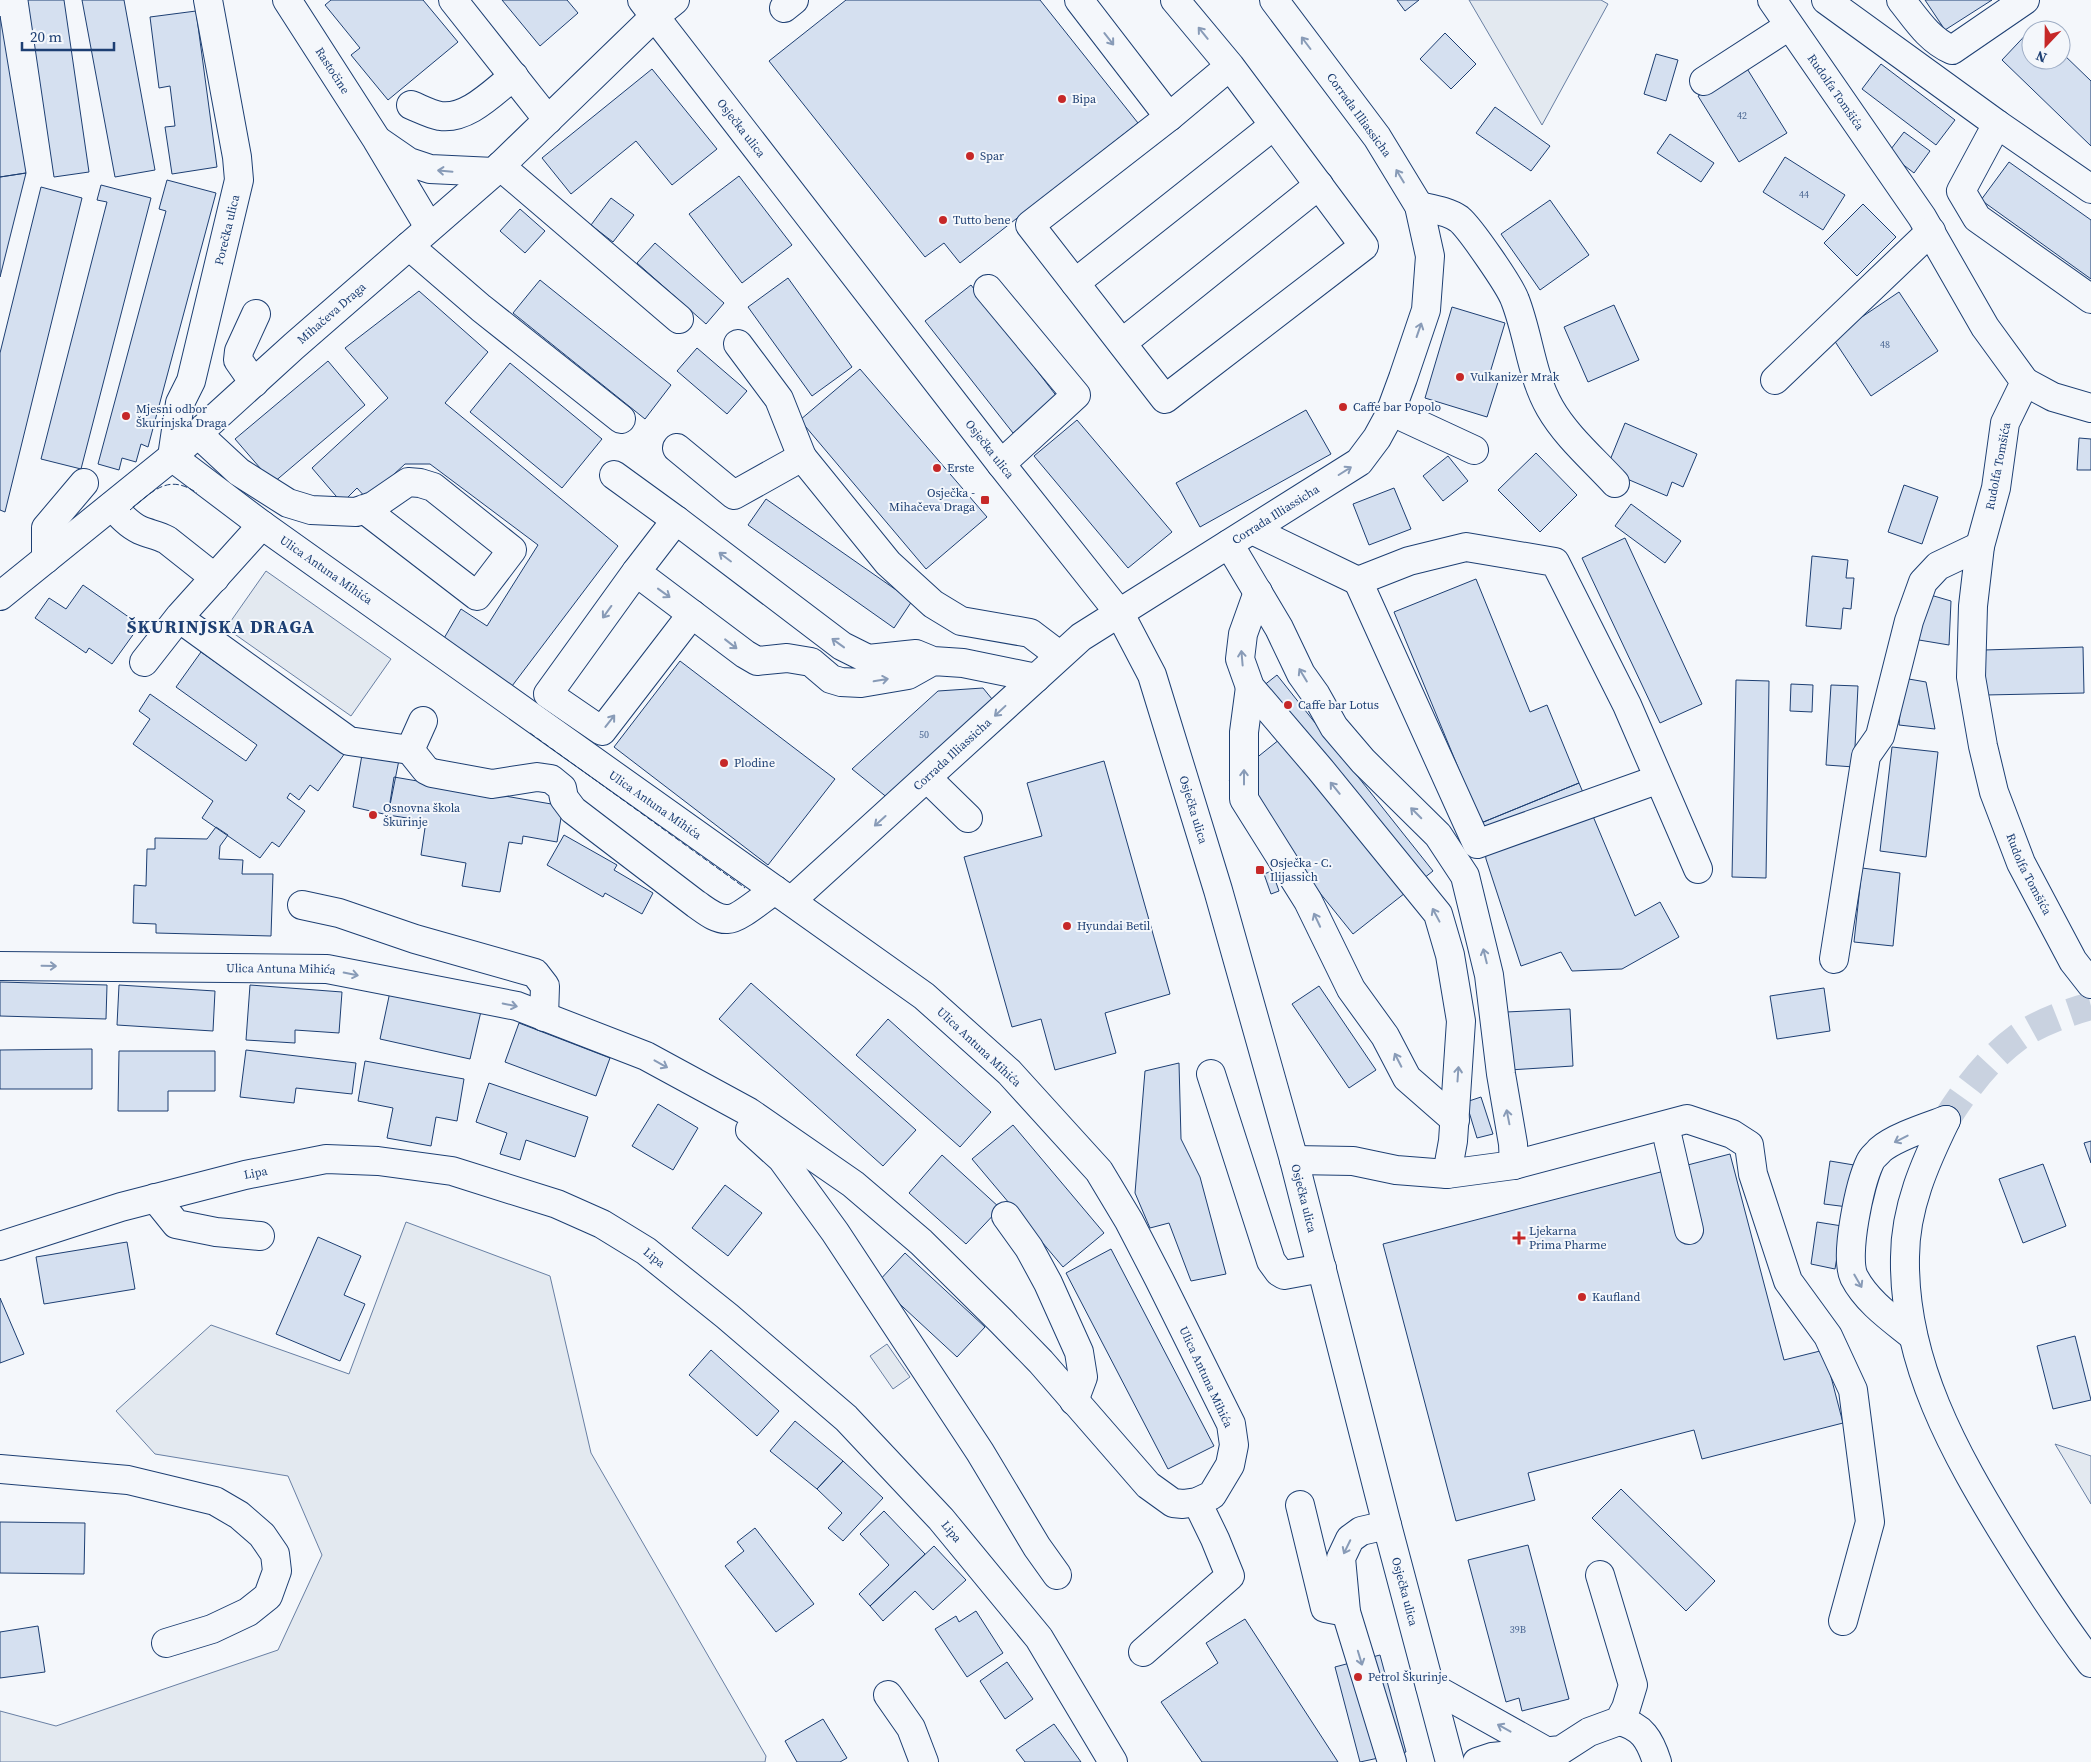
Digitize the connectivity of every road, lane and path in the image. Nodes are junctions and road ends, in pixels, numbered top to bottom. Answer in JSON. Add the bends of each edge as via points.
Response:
{"nodes":[{"id":1,"x":208,"y":0,"type":"edge"},
{"id":2,"x":287,"y":0,"type":"edge"},
{"id":3,"x":452,"y":0,"type":"edge"},
{"id":4,"x":675,"y":0,"type":"edge"},
{"id":5,"x":1079,"y":0,"type":"edge"},
{"id":6,"x":1176,"y":0,"type":"edge"},
{"id":7,"x":1274,"y":0,"type":"edge"},
{"id":8,"x":1772,"y":0,"type":"edge"},
{"id":9,"x":1826,"y":0,"type":"edge"},
{"id":10,"x":1901,"y":0,"type":"edge"},
{"id":11,"x":2025,"y":0,"type":"edge"},
{"id":12,"x":648,"y":9,"type":"edge"},
{"id":13,"x":1789,"y":26,"type":"junction"},
{"id":14,"x":1230,"y":66,"type":"junction"},
{"id":15,"x":514,"y":76,"type":"junction"},
{"id":16,"x":1704,"y":81,"type":"dead end"},
{"id":17,"x":411,"y":105,"type":"dead end"},
{"id":18,"x":1169,"y":117,"type":"junction"},
{"id":19,"x":548,"y":120,"type":"junction"},
{"id":20,"x":1997,"y":124,"type":"junction"},
{"id":21,"x":1273,"y":126,"type":"junction"},
{"id":22,"x":377,"y":140,"type":"junction"},
{"id":23,"x":497,"y":169,"type":"junction"},
{"id":24,"x":1319,"y":185,"type":"junction"},
{"id":25,"x":2091,"y":189,"type":"edge"},
{"id":26,"x":1419,"y":206,"type":"junction"},
{"id":27,"x":429,"y":227,"type":"junction"},
{"id":28,"x":1931,"y":231,"type":"junction"},
{"id":29,"x":408,"y":246,"type":"junction"},
{"id":30,"x":1075,"y":283,"type":"junction"},
{"id":31,"x":988,"y":289,"type":"dead end"},
{"id":32,"x":2091,"y":300,"type":"edge"},
{"id":33,"x":256,"y":314,"type":"dead end"},
{"id":34,"x":679,"y":319,"type":"dead end"},
{"id":35,"x":1122,"y":343,"type":"junction"},
{"id":36,"x":738,"y":344,"type":"dead end"},
{"id":37,"x":1774,"y":380,"type":"dead end"},
{"id":38,"x":2025,"y":382,"type":"junction"},
{"id":39,"x":254,"y":383,"type":"junction"},
{"id":40,"x":2091,"y":408,"type":"edge"},
{"id":41,"x":1390,"y":411,"type":"junction"},
{"id":42,"x":621,"y":419,"type":"dead end"},
{"id":43,"x":198,"y":434,"type":"junction"},
{"id":44,"x":677,"y":448,"type":"dead end"},
{"id":45,"x":1474,"y":450,"type":"dead end"},
{"id":46,"x":172,"y":457,"type":"junction"},
{"id":47,"x":802,"y":457,"type":"junction"},
{"id":48,"x":1001,"y":464,"type":"junction"},
{"id":49,"x":614,"y":475,"type":"dead end"},
{"id":50,"x":84,"y":483,"type":"dead end"},
{"id":51,"x":1615,"y":483,"type":"dead end"},
{"id":52,"x":112,"y":506,"type":"junction"},
{"id":53,"x":364,"y":509,"type":"junction"},
{"id":54,"x":676,"y":520,"type":"junction"},
{"id":55,"x":262,"y":525,"type":"junction"},
{"id":56,"x":1252,"y":530,"type":"junction"},
{"id":57,"x":1229,"y":544,"type":"junction"},
{"id":58,"x":1980,"y":546,"type":"junction"},
{"id":59,"x":46,"y":559,"type":"junction"},
{"id":60,"x":636,"y":572,"type":"junction"},
{"id":61,"x":215,"y":578,"type":"junction"},
{"id":62,"x":1358,"y":582,"type":"junction"},
{"id":63,"x":0,"y":596,"type":"edge"},
{"id":64,"x":1254,"y":601,"type":"junction"},
{"id":65,"x":692,"y":614,"type":"junction"},
{"id":66,"x":1120,"y":614,"type":"junction"},
{"id":67,"x":190,"y":626,"type":"dead end"},
{"id":68,"x":1060,"y":655,"type":"junction"},
{"id":69,"x":933,"y":661,"type":"junction"},
{"id":70,"x":144,"y":662,"type":"dead end"},
{"id":71,"x":1036,"y":678,"type":"junction"},
{"id":72,"x":1250,"y":687,"type":"junction"},
{"id":73,"x":423,"y":721,"type":"dead end"},
{"id":74,"x":410,"y":750,"type":"junction"},
{"id":75,"x":927,"y":778,"type":"junction"},
{"id":76,"x":1659,"y":779,"type":"junction"},
{"id":77,"x":968,"y":818,"type":"dead end"},
{"id":78,"x":1698,"y":869,"type":"dead end"},
{"id":79,"x":783,"y":896,"type":"junction"},
{"id":80,"x":302,"y":904,"type":"dead end"},
{"id":81,"x":1834,"y":960,"type":"dead end"},
{"id":82,"x":0,"y":966,"type":"edge"},
{"id":83,"x":2091,"y":984,"type":"edge"},
{"id":84,"x":544,"y":1017,"type":"junction"},
{"id":85,"x":1211,"y":1074,"type":"dead end"},
{"id":86,"x":749,"y":1112,"type":"junction"},
{"id":87,"x":1455,"y":1120,"type":"junction"},
{"id":88,"x":1665,"y":1126,"type":"junction"},
{"id":89,"x":1294,"y":1160,"type":"junction"},
{"id":90,"x":1514,"y":1165,"type":"junction"},
{"id":91,"x":1447,"y":1174,"type":"junction"},
{"id":92,"x":155,"y":1198,"type":"junction"},
{"id":93,"x":1006,"y":1216,"type":"dead end"},
{"id":94,"x":1689,"y":1230,"type":"dead end"},
{"id":95,"x":260,"y":1236,"type":"dead end"},
{"id":96,"x":0,"y":1246,"type":"edge"},
{"id":97,"x":1322,"y":1268,"type":"junction"},
{"id":98,"x":1913,"y":1336,"type":"junction"},
{"id":99,"x":1074,"y":1401,"type":"junction"},
{"id":100,"x":0,"y":1469,"type":"edge"},
{"id":101,"x":1196,"y":1502,"type":"junction"},
{"id":102,"x":1300,"y":1505,"type":"dead end"},
{"id":103,"x":1387,"y":1525,"type":"junction"},
{"id":104,"x":1057,"y":1575,"type":"dead end"},
{"id":105,"x":1600,"y":1575,"type":"dead end"},
{"id":106,"x":1346,"y":1612,"type":"junction"},
{"id":107,"x":1843,"y":1621,"type":"dead end"},
{"id":108,"x":166,"y":1643,"type":"dead end"},
{"id":109,"x":1143,"y":1652,"type":"dead end"},
{"id":110,"x":2091,"y":1663,"type":"edge"},
{"id":111,"x":1430,"y":1686,"type":"junction"},
{"id":112,"x":888,"y":1695,"type":"dead end"},
{"id":113,"x":1619,"y":1721,"type":"junction"},
{"id":114,"x":1558,"y":1754,"type":"edge"},
{"id":115,"x":924,"y":1762,"type":"edge"},
{"id":116,"x":1113,"y":1762,"type":"edge"},
{"id":117,"x":1392,"y":1762,"type":"edge"},
{"id":118,"x":1450,"y":1762,"type":"edge"},
{"id":119,"x":1477,"y":1762,"type":"edge"},
{"id":120,"x":1657,"y":1762,"type":"edge"}],
"edges":[{"from":1,"to":46,"type":"street","name":"Porečka ulica","via":[[239,180],[191,382],[180,403]]},
{"from":2,"to":22,"type":"street","name":"Rastočine"},
{"from":3,"to":15,"type":"street"},
{"from":4,"to":12,"type":"street","name":"Mihačeva Draga"},
{"from":5,"to":18,"type":"street","one_way":true},
{"from":14,"to":6,"type":"street","one_way":true},
{"from":26,"to":7,"type":"street","name":"Corrada Illiassicha","one_way":true,"via":[[1377,137]]},
{"from":8,"to":13,"type":"street","name":"Rudolfa Tomšića"},
{"from":9,"to":20,"type":"street"},
{"from":10,"to":11,"type":"street","via":[[1922,28],[1939,44],[1952,50]]},
{"from":12,"to":19,"type":"street","name":"Mihačeva Draga"},
{"from":12,"to":48,"type":"street","name":"Osječka ulica"},
{"from":13,"to":16,"type":"street"},
{"from":13,"to":28,"type":"street","name":"Rudolfa Tomšića"},
{"from":14,"to":18,"type":"street"},
{"from":14,"to":21,"type":"street"},
{"from":15,"to":17,"type":"street","via":[[468,111],[454,115],[442,116]]},
{"from":15,"to":19,"type":"street"},
{"from":18,"to":30,"type":"street","via":[[1030,225]]},
{"from":19,"to":23,"type":"street","name":"Mihačeva Draga"},
{"from":20,"to":25,"type":"street"},
{"from":20,"to":32,"type":"street","via":[[1961,191],[1977,218]]},
{"from":21,"to":24,"type":"street"},
{"from":21,"to":30,"type":"street"},
{"from":23,"to":22,"type":"street","name":"Rastočine","one_way":true,"via":[[430,170],[409,162]]},
{"from":22,"to":27,"type":"street","name":"Rastočine"},
{"from":23,"to":27,"type":"street","name":"Mihačeva Draga"},
{"from":23,"to":34,"type":"street"},
{"from":24,"to":35,"type":"street"},
{"from":24,"to":35,"type":"street","via":[[1364,246],[1165,399]]},
{"from":41,"to":26,"type":"street","name":"Corrada Illiassicha","one_way":true,"via":[[1426,310],[1430,256]]},
{"from":26,"to":51,"type":"street","via":[[1443,211],[1459,219],[1478,242],[1515,299],[1534,370],[1550,408],[1566,431]]},
{"from":27,"to":29,"type":"street","name":"Mihačeva Draga"},
{"from":28,"to":37,"type":"street"},
{"from":28,"to":38,"type":"street","name":"Rudolfa Tomšića","via":[[1985,327]]},
{"from":29,"to":39,"type":"street","name":"Mihačeva Draga"},
{"from":29,"to":42,"type":"street"},
{"from":30,"to":35,"type":"street"},
{"from":31,"to":48,"type":"street","via":[[1076,395]]},
{"from":33,"to":39,"type":"street","via":[[238,360]]},
{"from":36,"to":47,"type":"street","via":[[779,399]]},
{"from":38,"to":40,"type":"street","via":[[2053,397]]},
{"from":38,"to":58,"type":"street","name":"Rudolfa Tomšića","via":[[2005,423],[1996,488]]},
{"from":39,"to":43,"type":"street","name":"Mihačeva Draga"},
{"from":41,"to":45,"type":"street"},
{"from":56,"to":41,"type":"street","name":"Corrada Illiassicha","one_way":true,"via":[[1358,462],[1377,438]]},
{"from":43,"to":46,"type":"street","name":"Mihačeva Draga"},
{"from":43,"to":53,"type":"street","via":[[239,472],[288,503],[311,510],[336,512]]},
{"from":44,"to":47,"type":"street","via":[[734,495]]},
{"from":46,"to":52,"type":"street","name":"Mihačeva Draga"},
{"from":46,"to":55,"type":"street","name":"Ulica Antuna Mihića"},
{"from":47,"to":68,"type":"street","via":[[888,563],[933,604],[961,621],[1030,633]]},
{"from":48,"to":66,"type":"street","name":"Osječka ulica"},
{"from":49,"to":54,"type":"street"},
{"from":50,"to":59,"type":"street","via":[[46,528]]},
{"from":52,"to":59,"type":"street","name":"Mihačeva Draga"},
{"from":52,"to":61,"type":"street","via":[[138,530],[167,540]]},
{"from":53,"to":53,"type":"street","via":[[408,482],[420,482],[433,488],[512,550],[477,596]]},
{"from":54,"to":60,"type":"street"},
{"from":69,"to":54,"type":"street","one_way":true,"via":[[916,654],[868,659],[856,654]]},
{"from":55,"to":61,"type":"street"},
{"from":55,"to":79,"type":"street","name":"Ulica Antuna Mihića"},
{"from":56,"to":57,"type":"street","name":"Corrada Illiassicha"},
{"from":56,"to":62,"type":"street"},
{"from":57,"to":64,"type":"street"},
{"from":57,"to":66,"type":"street","name":"Corrada Illiassicha"},
{"from":58,"to":81,"type":"street","via":[[1938,566],[1923,582],[1909,621],[1880,736],[1866,756]]},
{"from":58,"to":83,"type":"street","name":"Rudolfa Tomšića","via":[[1973,606],[1971,677],[1994,792],[2021,863],[2073,961]]},
{"from":59,"to":63,"type":"street","name":"Mihačeva Draga"},
{"from":60,"to":65,"type":"street","one_way":true},
{"from":60,"to":65,"type":"street","one_way":true,"via":[[548,694],[602,731]]},
{"from":61,"to":70,"type":"street"},
{"from":62,"to":76,"type":"street","via":[[1409,561],[1466,548],[1555,562],[1627,705]]},
{"from":62,"to":76,"type":"street","via":[[1477,844]]},
{"from":72,"to":64,"type":"street","one_way":true,"via":[[1240,659],[1243,634]]},
{"from":90,"to":64,"type":"street","one_way":true,"via":[[1489,974],[1465,876],[1438,835],[1363,761],[1334,727],[1301,674],[1279,628]]},
{"from":65,"to":69,"type":"street","one_way":true,"via":[[756,661],[787,658],[811,662],[831,679],[841,682],[861,683],[908,675]]},
{"from":66,"to":68,"type":"street","name":"Corrada Illiassicha","via":[[1081,637]]},
{"from":66,"to":89,"type":"street","name":"Osječka ulica","via":[[1152,676],[1218,890]]},
{"from":67,"to":74,"type":"street","via":[[348,741]]},
{"from":68,"to":71,"type":"street","name":"Corrada Illiassicha"},
{"from":69,"to":71,"type":"street","via":[[963,663]]},
{"from":71,"to":75,"type":"street","name":"Corrada Illiassicha","one_way":true},
{"from":87,"to":72,"type":"street","one_way":true,"via":[[1407,1078],[1385,1036],[1351,989],[1308,901],[1244,799],[1244,732]]},
{"from":87,"to":72,"type":"street","one_way":true,"via":[[1461,1021],[1450,955],[1438,914]]},
{"from":73,"to":74,"type":"street"},
{"from":74,"to":79,"type":"street","name":"Corrada Illiassicha","via":[[432,773],[492,784],[538,777],[551,779],[562,788],[564,798],[573,810],[714,916],[728,920]]},
{"from":75,"to":77,"type":"street"},
{"from":75,"to":79,"type":"street","name":"Corrada Illiassicha","one_way":true},
{"from":76,"to":78,"type":"street"},
{"from":79,"to":101,"type":"street","name":"Ulica Antuna Mihića","via":[[924,996],[1009,1072],[1099,1171],[1159,1279],[1231,1424],[1234,1445],[1230,1464],[1212,1496]]},
{"from":80,"to":84,"type":"street","via":[[535,973],[546,986]]},
{"from":82,"to":84,"type":"street","name":"Ulica Antuna Mihića","one_way":true,"via":[[327,969],[516,1006]]},
{"from":84,"to":86,"type":"street","name":"Ulica Antuna Mihića","one_way":true,"via":[[646,1056]]},
{"from":85,"to":97,"type":"street","via":[[1271,1261],[1284,1275]]},
{"from":86,"to":99,"type":"street","name":"Ulica Antuna Mihića","via":[[853,1184],[921,1242],[1002,1321]]},
{"from":86,"to":104,"type":"street","via":[[744,1123],[747,1128],[782,1159],[835,1232]]},
{"from":87,"to":91,"type":"street"},
{"from":88,"to":90,"type":"street"},
{"from":88,"to":94,"type":"street"},
{"from":88,"to":107,"type":"street","via":[[1687,1119],[1732,1134],[1749,1145],[1753,1174],[1788,1281],[1828,1336],[1853,1390],[1870,1522]]},
{"from":89,"to":91,"type":"street","via":[[1353,1161],[1396,1170]]},
{"from":89,"to":97,"type":"street","name":"Osječka ulica"},
{"from":90,"to":91,"type":"street"},
{"from":92,"to":95,"type":"street","via":[[176,1224]]},
{"from":92,"to":96,"type":"street","name":"Lipa"},
{"from":92,"to":116,"type":"street","name":"Lipa","via":[[326,1159],[378,1161],[452,1171],[557,1204],[602,1224],[646,1251],[846,1418],[941,1519],[1039,1638]]},
{"from":93,"to":99,"type":"street","via":[[1048,1282],[1079,1352],[1083,1377]]},
{"from":97,"to":103,"type":"street","name":"Osječka ulica"},
{"from":98,"to":98,"type":"street","one_way":true,"via":[[1904,1256],[1908,1220],[1918,1182],[1946,1120],[1882,1148],[1871,1159],[1852,1232],[1854,1276],[1867,1296]]},
{"from":98,"to":110,"type":"street","via":[[1936,1410],[1955,1450],[2034,1581]]},
{"from":99,"to":101,"type":"street","name":"Ulica Antuna Mihića","via":[[1148,1485],[1173,1503]]},
{"from":100,"to":108,"type":"street","via":[[128,1480],[215,1501],[240,1515],[262,1535],[275,1554],[277,1571],[268,1596],[248,1612],[212,1629]]},
{"from":101,"to":109,"type":"street","via":[[1230,1576]]},
{"from":102,"to":106,"type":"street","via":[[1325,1608]]},
{"from":103,"to":106,"type":"street","one_way":true,"via":[[1361,1531],[1350,1540],[1341,1558]]},
{"from":103,"to":111,"type":"street","name":"Osječka ulica"},
{"from":105,"to":113,"type":"street","via":[[1633,1685]]},
{"from":106,"to":117,"type":"street","one_way":true},
{"from":114,"to":111,"type":"street","one_way":true},
{"from":111,"to":118,"type":"street","name":"Osječka ulica"},
{"from":112,"to":115,"type":"street","via":[[911,1728]]},
{"from":113,"to":114,"type":"street","via":[[1589,1732]]},
{"from":113,"to":120,"type":"street","via":[[1633,1724],[1648,1739]]},
{"from":114,"to":119,"type":"street","via":[[1492,1757]]}]}
